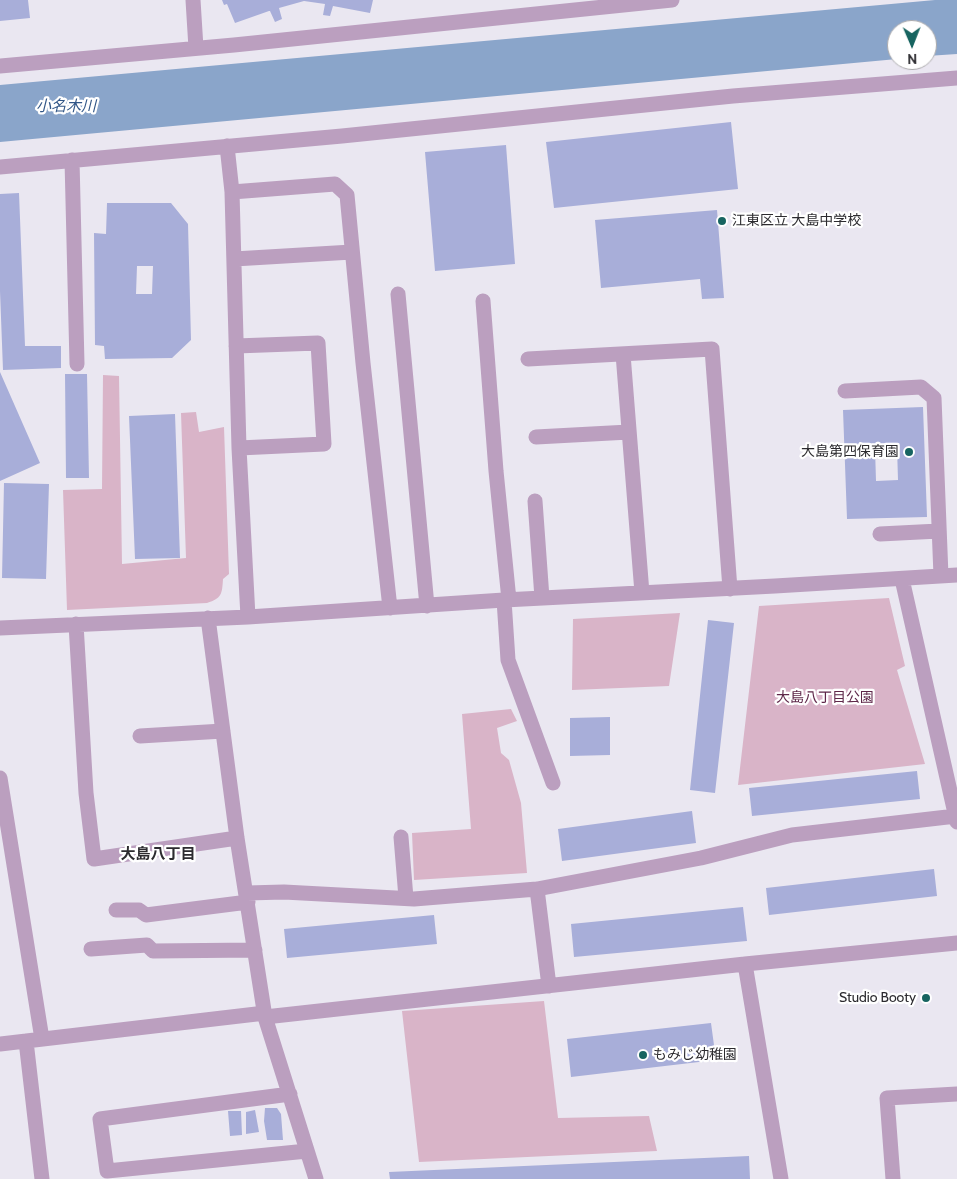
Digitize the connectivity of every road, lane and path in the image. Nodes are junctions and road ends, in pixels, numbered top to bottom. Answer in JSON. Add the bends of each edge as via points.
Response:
{"nodes":[{"id":1,"x":193,"y":0,"type":"edge"},
{"id":2,"x":672,"y":0,"type":"edge"},
{"id":3,"x":196,"y":48,"type":"junction"},
{"id":4,"x":0,"y":66,"type":"edge"},
{"id":5,"x":957,"y":78,"type":"edge"},
{"id":6,"x":227,"y":146,"type":"junction"},
{"id":7,"x":72,"y":160,"type":"junction"},
{"id":8,"x":0,"y":167,"type":"edge"},
{"id":9,"x":232,"y":192,"type":"junction"},
{"id":10,"x":352,"y":252,"type":"junction"},
{"id":11,"x":234,"y":259,"type":"junction"},
{"id":12,"x":398,"y":294,"type":"dead end"},
{"id":13,"x":483,"y":301,"type":"dead end"},
{"id":14,"x":236,"y":346,"type":"junction"},
{"id":15,"x":623,"y":354,"type":"junction"},
{"id":16,"x":528,"y":359,"type":"dead end"},
{"id":17,"x":77,"y":364,"type":"dead end"},
{"id":18,"x":845,"y":391,"type":"dead end"},
{"id":19,"x":629,"y":432,"type":"junction"},
{"id":20,"x":536,"y":437,"type":"dead end"},
{"id":21,"x":238,"y":448,"type":"junction"},
{"id":22,"x":535,"y":501,"type":"dead end"},
{"id":23,"x":939,"y":531,"type":"junction"},
{"id":24,"x":880,"y":534,"type":"dead end"},
{"id":25,"x":957,"y":575,"type":"edge"},
{"id":26,"x":941,"y":576,"type":"junction"},
{"id":27,"x":902,"y":579,"type":"junction"},
{"id":28,"x":730,"y":589,"type":"junction"},
{"id":29,"x":642,"y":593,"type":"junction"},
{"id":30,"x":542,"y":598,"type":"junction"},
{"id":31,"x":507,"y":600,"type":"junction"},
{"id":32,"x":427,"y":606,"type":"junction"},
{"id":33,"x":390,"y":608,"type":"junction"},
{"id":34,"x":248,"y":617,"type":"junction"},
{"id":35,"x":208,"y":618,"type":"junction"},
{"id":36,"x":76,"y":624,"type":"junction"},
{"id":37,"x":0,"y":628,"type":"edge"},
{"id":38,"x":223,"y":731,"type":"junction"},
{"id":39,"x":140,"y":736,"type":"dead end"},
{"id":40,"x":0,"y":778,"type":"edge"},
{"id":41,"x":553,"y":783,"type":"dead end"},
{"id":42,"x":956,"y":819,"type":"edge"},
{"id":43,"x":401,"y":837,"type":"dead end"},
{"id":44,"x":237,"y":838,"type":"junction"},
{"id":45,"x":537,"y":889,"type":"junction"},
{"id":46,"x":247,"y":898,"type":"junction"},
{"id":47,"x":406,"y":898,"type":"junction"},
{"id":48,"x":116,"y":910,"type":"dead end"},
{"id":49,"x":957,"y":943,"type":"edge"},
{"id":50,"x":91,"y":949,"type":"dead end"},
{"id":51,"x":255,"y":950,"type":"junction"},
{"id":52,"x":745,"y":964,"type":"junction"},
{"id":53,"x":549,"y":986,"type":"junction"},
{"id":54,"x":265,"y":1015,"type":"junction"},
{"id":55,"x":42,"y":1039,"type":"junction"},
{"id":56,"x":26,"y":1041,"type":"junction"},
{"id":57,"x":0,"y":1044,"type":"edge"},
{"id":58,"x":290,"y":1094,"type":"junction"},
{"id":59,"x":957,"y":1094,"type":"edge"},
{"id":60,"x":307,"y":1151,"type":"junction"},
{"id":61,"x":42,"y":1179,"type":"edge"},
{"id":62,"x":316,"y":1179,"type":"edge"},
{"id":63,"x":781,"y":1179,"type":"edge"},
{"id":64,"x":893,"y":1179,"type":"edge"}],
"edges":[{"from":1,"to":3,"type":"street"},
{"from":2,"to":3,"type":"street"},
{"from":3,"to":4,"type":"street"},
{"from":5,"to":6,"type":"street","via":[[733,96]]},
{"from":6,"to":7,"type":"street"},
{"from":6,"to":9,"type":"street"},
{"from":7,"to":8,"type":"street"},
{"from":7,"to":17,"type":"street"},
{"from":9,"to":10,"type":"street","via":[[335,184],[347,195]]},
{"from":9,"to":11,"type":"street"},
{"from":10,"to":11,"type":"street"},
{"from":10,"to":33,"type":"street"},
{"from":11,"to":14,"type":"street"},
{"from":12,"to":32,"type":"street"},
{"from":13,"to":31,"type":"street"},
{"from":14,"to":21,"type":"street"},
{"from":14,"to":21,"type":"street","via":[[318,343],[324,444]]},
{"from":15,"to":16,"type":"street"},
{"from":15,"to":19,"type":"street"},
{"from":15,"to":28,"type":"street","via":[[712,349]]},
{"from":18,"to":23,"type":"street","via":[[921,387],[934,398]]},
{"from":19,"to":20,"type":"street"},
{"from":19,"to":29,"type":"street"},
{"from":21,"to":34,"type":"street"},
{"from":22,"to":30,"type":"street"},
{"from":23,"to":24,"type":"street"},
{"from":23,"to":26,"type":"street"},
{"from":25,"to":26,"type":"street"},
{"from":26,"to":27,"type":"street"},
{"from":27,"to":28,"type":"street"},
{"from":27,"to":42,"type":"street"},
{"from":28,"to":29,"type":"street"},
{"from":29,"to":30,"type":"street"},
{"from":30,"to":31,"type":"street"},
{"from":31,"to":32,"type":"street"},
{"from":31,"to":41,"type":"street","via":[[508,660]]},
{"from":32,"to":33,"type":"street"},
{"from":33,"to":34,"type":"street"},
{"from":34,"to":35,"type":"street"},
{"from":35,"to":36,"type":"street"},
{"from":35,"to":38,"type":"street"},
{"from":36,"to":37,"type":"street"},
{"from":36,"to":44,"type":"street","via":[[86,793],[94,859]]},
{"from":38,"to":39,"type":"street"},
{"from":38,"to":44,"type":"street"},
{"from":40,"to":55,"type":"street"},
{"from":42,"to":45,"type":"street","via":[[792,835],[701,858]]},
{"from":43,"to":47,"type":"street"},
{"from":44,"to":46,"type":"street"},
{"from":45,"to":47,"type":"street"},
{"from":45,"to":53,"type":"street"},
{"from":46,"to":47,"type":"street","via":[[284,892]]},
{"from":46,"to":48,"type":"street","via":[[146,915],[139,910]]},
{"from":46,"to":51,"type":"street"},
{"from":49,"to":52,"type":"street"},
{"from":50,"to":51,"type":"street","via":[[147,946],[153,952]]},
{"from":51,"to":54,"type":"street"},
{"from":52,"to":53,"type":"street"},
{"from":52,"to":63,"type":"street"},
{"from":53,"to":54,"type":"street"},
{"from":54,"to":55,"type":"street"},
{"from":54,"to":58,"type":"street"},
{"from":55,"to":56,"type":"street"},
{"from":56,"to":57,"type":"street"},
{"from":56,"to":61,"type":"street"},
{"from":58,"to":60,"type":"street"},
{"from":58,"to":60,"type":"street","via":[[100,1119],[107,1171]]},
{"from":59,"to":64,"type":"street","via":[[887,1098]]},
{"from":60,"to":62,"type":"street"}]}
